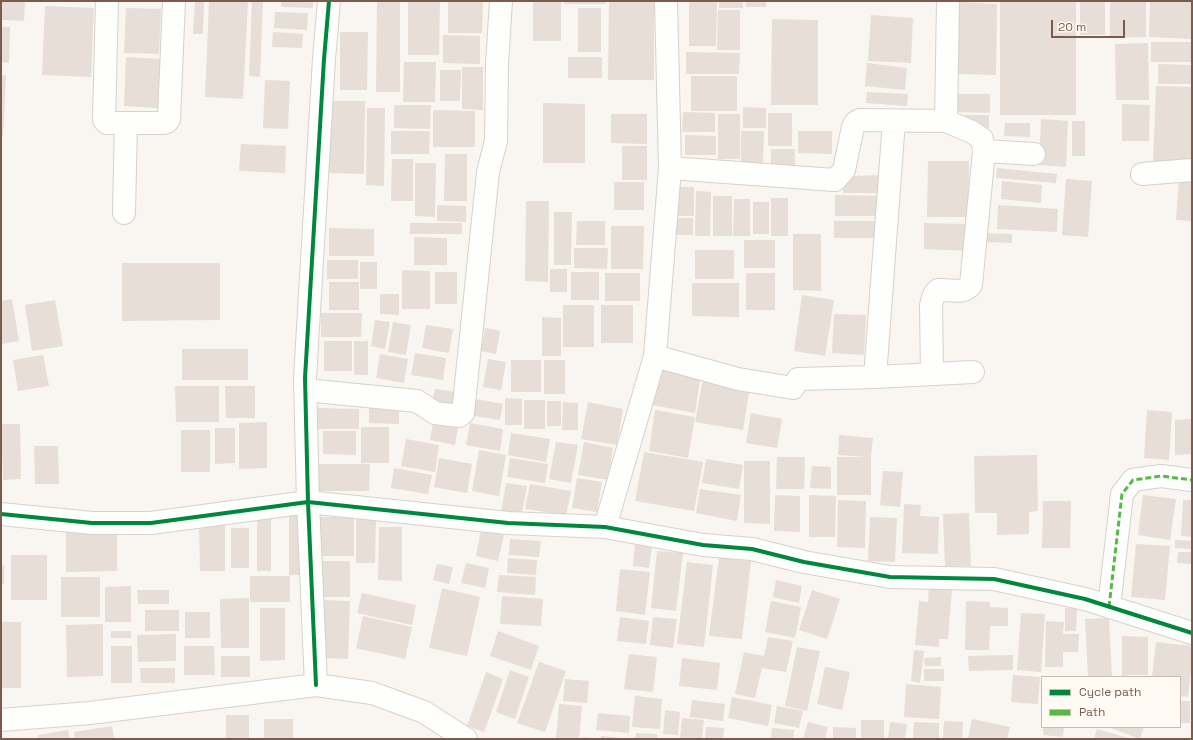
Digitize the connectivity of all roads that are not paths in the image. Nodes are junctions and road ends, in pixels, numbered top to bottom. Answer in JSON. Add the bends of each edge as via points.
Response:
{"nodes":[{"id":1,"x":107,"y":1,"type":"edge"},
{"id":2,"x":174,"y":1,"type":"edge"},
{"id":3,"x":330,"y":1,"type":"edge"},
{"id":4,"x":501,"y":1,"type":"edge"},
{"id":5,"x":666,"y":1,"type":"edge"},
{"id":6,"x":948,"y":1,"type":"edge"},
{"id":7,"x":894,"y":121,"type":"junction"},
{"id":8,"x":946,"y":121,"type":"junction"},
{"id":9,"x":126,"y":123,"type":"junction"},
{"id":10,"x":984,"y":151,"type":"junction"},
{"id":11,"x":1034,"y":154,"type":"dead end"},
{"id":12,"x":670,"y":168,"type":"junction"},
{"id":13,"x":1192,"y":170,"type":"edge"},
{"id":14,"x":1142,"y":174,"type":"dead end"},
{"id":15,"x":124,"y":213,"type":"dead end"},
{"id":16,"x":655,"y":356,"type":"junction"},
{"id":17,"x":973,"y":372,"type":"dead end"},
{"id":18,"x":932,"y":374,"type":"junction"},
{"id":19,"x":875,"y":377,"type":"junction"},
{"id":20,"x":305,"y":390,"type":"junction"},
{"id":21,"x":1192,"y":480,"type":"edge"},
{"id":22,"x":308,"y":502,"type":"junction"},
{"id":23,"x":1,"y":514,"type":"edge"},
{"id":24,"x":604,"y":527,"type":"junction"},
{"id":25,"x":1109,"y":607,"type":"junction"},
{"id":26,"x":1192,"y":633,"type":"edge"},
{"id":27,"x":316,"y":685,"type":"junction"},
{"id":28,"x":1,"y":720,"type":"edge"},
{"id":29,"x":466,"y":739,"type":"edge"}],
"edges":[{"from":1,"to":9,"type":"street","via":[[103,118],[107,123]]},
{"from":2,"to":9,"type":"street","via":[[168,121]]},
{"from":3,"to":20,"type":"street","via":[[323,74]]},
{"from":4,"to":20,"type":"street","via":[[496,141],[488,172],[463,413],[460,416],[436,414],[417,401]]},
{"from":5,"to":12,"type":"street"},
{"from":6,"to":8,"type":"street"},
{"from":7,"to":8,"type":"street"},
{"from":7,"to":12,"type":"street","via":[[856,122],[844,170],[835,180]]},
{"from":7,"to":19,"type":"street"},
{"from":8,"to":10,"type":"street","via":[[982,139]]},
{"from":9,"to":15,"type":"street"},
{"from":10,"to":11,"type":"street"},
{"from":10,"to":18,"type":"street","via":[[971,285],[964,291],[938,290],[932,298]]},
{"from":12,"to":16,"type":"street"},
{"from":13,"to":14,"type":"street"},
{"from":16,"to":19,"type":"street","via":[[738,379],[793,388],[798,379]]},
{"from":16,"to":24,"type":"street"},
{"from":17,"to":18,"type":"street"},
{"from":18,"to":19,"type":"street"},
{"from":20,"to":22,"type":"street"},
{"from":21,"to":25,"type":"street","via":[[1161,476],[1133,480],[1122,494]]},
{"from":22,"to":23,"type":"street","via":[[151,523],[92,523]]},
{"from":22,"to":24,"type":"street","via":[[508,523]]},
{"from":22,"to":27,"type":"street"},
{"from":24,"to":25,"type":"street","via":[[703,545],[752,549],[804,562],[890,577],[994,580],[1085,599]]},
{"from":25,"to":26,"type":"street"},
{"from":27,"to":28,"type":"street","via":[[90,713]]},
{"from":27,"to":29,"type":"street","via":[[372,693],[424,712]]}]}
